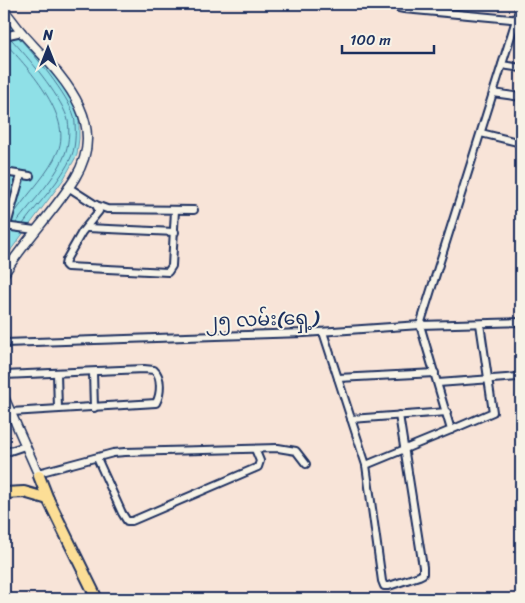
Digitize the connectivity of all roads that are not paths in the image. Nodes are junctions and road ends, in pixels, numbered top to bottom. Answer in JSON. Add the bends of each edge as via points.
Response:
{"nodes":[{"id":1,"x":399,"y":4,"type":"edge"},
{"id":2,"x":521,"y":4,"type":"edge"},
{"id":3,"x":4,"y":10,"type":"edge"},
{"id":4,"x":518,"y":20,"type":"edge"},
{"id":5,"x":22,"y":32,"type":"junction"},
{"id":6,"x":4,"y":36,"type":"edge"},
{"id":7,"x":502,"y":65,"type":"junction"},
{"id":8,"x":521,"y":68,"type":"edge"},
{"id":9,"x":493,"y":93,"type":"junction"},
{"id":10,"x":521,"y":97,"type":"edge"},
{"id":11,"x":481,"y":133,"type":"junction"},
{"id":12,"x":521,"y":143,"type":"edge"},
{"id":13,"x":4,"y":172,"type":"edge"},
{"id":14,"x":22,"y":175,"type":"junction"},
{"id":15,"x":30,"y":176,"type":"dead end"},
{"id":16,"x":68,"y":187,"type":"junction"},
{"id":17,"x":96,"y":205,"type":"junction"},
{"id":18,"x":175,"y":210,"type":"junction"},
{"id":19,"x":194,"y":210,"type":"dead end"},
{"id":20,"x":6,"y":225,"type":"edge"},
{"id":21,"x":87,"y":228,"type":"junction"},
{"id":22,"x":35,"y":230,"type":"junction"},
{"id":23,"x":175,"y":232,"type":"junction"},
{"id":24,"x":4,"y":274,"type":"edge"},
{"id":25,"x":521,"y":322,"type":"edge"},
{"id":26,"x":480,"y":324,"type":"junction"},
{"id":27,"x":420,"y":326,"type":"junction"},
{"id":28,"x":323,"y":332,"type":"junction"},
{"id":29,"x":4,"y":343,"type":"edge"},
{"id":30,"x":93,"y":372,"type":"junction"},
{"id":31,"x":57,"y":373,"type":"junction"},
{"id":32,"x":435,"y":373,"type":"junction"},
{"id":33,"x":4,"y":375,"type":"edge"},
{"id":34,"x":518,"y":377,"type":"dead end"},
{"id":35,"x":338,"y":378,"type":"junction"},
{"id":36,"x":488,"y":379,"type":"junction"},
{"id":37,"x":438,"y":383,"type":"junction"},
{"id":38,"x":4,"y":397,"type":"edge"},
{"id":39,"x":94,"y":408,"type":"junction"},
{"id":40,"x":58,"y":409,"type":"junction"},
{"id":41,"x":8,"y":410,"type":"edge"},
{"id":42,"x":447,"y":412,"type":"junction"},
{"id":43,"x":399,"y":415,"type":"junction"},
{"id":44,"x":352,"y":419,"type":"junction"},
{"id":45,"x":451,"y":430,"type":"junction"},
{"id":46,"x":26,"y":446,"type":"junction"},
{"id":47,"x":255,"y":449,"type":"junction"},
{"id":48,"x":406,"y":450,"type":"junction"},
{"id":49,"x":4,"y":453,"type":"edge"},
{"id":50,"x":97,"y":458,"type":"junction"},
{"id":51,"x":306,"y":464,"type":"dead end"},
{"id":52,"x":366,"y":465,"type":"junction"},
{"id":53,"x":39,"y":475,"type":"junction"},
{"id":54,"x":24,"y":492,"type":"junction"},
{"id":55,"x":4,"y":493,"type":"edge"},
{"id":56,"x":48,"y":499,"type":"junction"},
{"id":57,"x":97,"y":599,"type":"edge"}],
"edges":[{"from":1,"to":4,"type":"street","via":[[399,8],[404,9]]},
{"from":2,"to":4,"type":"street"},
{"from":3,"to":5,"type":"street"},
{"from":4,"to":7,"type":"street"},
{"from":5,"to":6,"type":"street"},
{"from":5,"to":16,"type":"street","via":[[64,79],[84,114],[86,151]]},
{"from":7,"to":8,"type":"street"},
{"from":7,"to":9,"type":"street"},
{"from":9,"to":10,"type":"street"},
{"from":9,"to":11,"type":"street"},
{"from":11,"to":12,"type":"street"},
{"from":11,"to":27,"type":"street"},
{"from":13,"to":14,"type":"street"},
{"from":14,"to":15,"type":"street"},
{"from":14,"to":20,"type":"street"},
{"from":16,"to":17,"type":"street"},
{"from":16,"to":22,"type":"street"},
{"from":17,"to":18,"type":"street","via":[[107,209]]},
{"from":17,"to":21,"type":"street","via":[[99,211]]},
{"from":18,"to":19,"type":"street"},
{"from":18,"to":23,"type":"street"},
{"from":20,"to":22,"type":"street"},
{"from":21,"to":23,"type":"street"},
{"from":21,"to":23,"type":"street","via":[[66,260],[67,268],[168,272],[172,266]]},
{"from":22,"to":24,"type":"street"},
{"from":25,"to":26,"type":"street","name":"၂၅ လမ်း(ရှေ့)"},
{"from":26,"to":27,"type":"street","name":"၂၅ လမ်း(ရှေ့)"},
{"from":26,"to":36,"type":"street"},
{"from":27,"to":28,"type":"street","name":"၂၅ လမ်း(ရှေ့)"},
{"from":27,"to":32,"type":"street"},
{"from":28,"to":29,"type":"street","name":"၂၅ လမ်း(ရှေ့)"},
{"from":28,"to":35,"type":"street"},
{"from":30,"to":31,"type":"street"},
{"from":30,"to":39,"type":"street"},
{"from":30,"to":39,"type":"street","via":[[154,370],[160,380],[156,403]]},
{"from":31,"to":33,"type":"street"},
{"from":31,"to":40,"type":"street"},
{"from":32,"to":35,"type":"street"},
{"from":32,"to":37,"type":"street"},
{"from":34,"to":36,"type":"street"},
{"from":35,"to":44,"type":"street"},
{"from":36,"to":37,"type":"street"},
{"from":36,"to":45,"type":"street","via":[[492,414]]},
{"from":37,"to":42,"type":"street"},
{"from":38,"to":41,"type":"street"},
{"from":39,"to":40,"type":"street"},
{"from":40,"to":41,"type":"street"},
{"from":41,"to":46,"type":"street"},
{"from":42,"to":43,"type":"street"},
{"from":42,"to":45,"type":"street"},
{"from":43,"to":44,"type":"street"},
{"from":43,"to":48,"type":"street"},
{"from":44,"to":52,"type":"street"},
{"from":45,"to":48,"type":"street"},
{"from":46,"to":49,"type":"street"},
{"from":46,"to":53,"type":"street"},
{"from":47,"to":50,"type":"street","via":[[125,452]]},
{"from":47,"to":50,"type":"street","via":[[260,460],[258,467],[132,521],[127,521]]},
{"from":47,"to":51,"type":"street","via":[[296,451]]},
{"from":48,"to":52,"type":"street"},
{"from":48,"to":52,"type":"street","via":[[423,574],[389,586],[384,586],[382,581]]},
{"from":50,"to":53,"type":"street"},
{"from":53,"to":54,"type":"main road","via":[[33,487]]},
{"from":53,"to":56,"type":"main road"},
{"from":54,"to":55,"type":"main road"},
{"from":54,"to":56,"type":"main road"},
{"from":56,"to":57,"type":"main road"}]}
